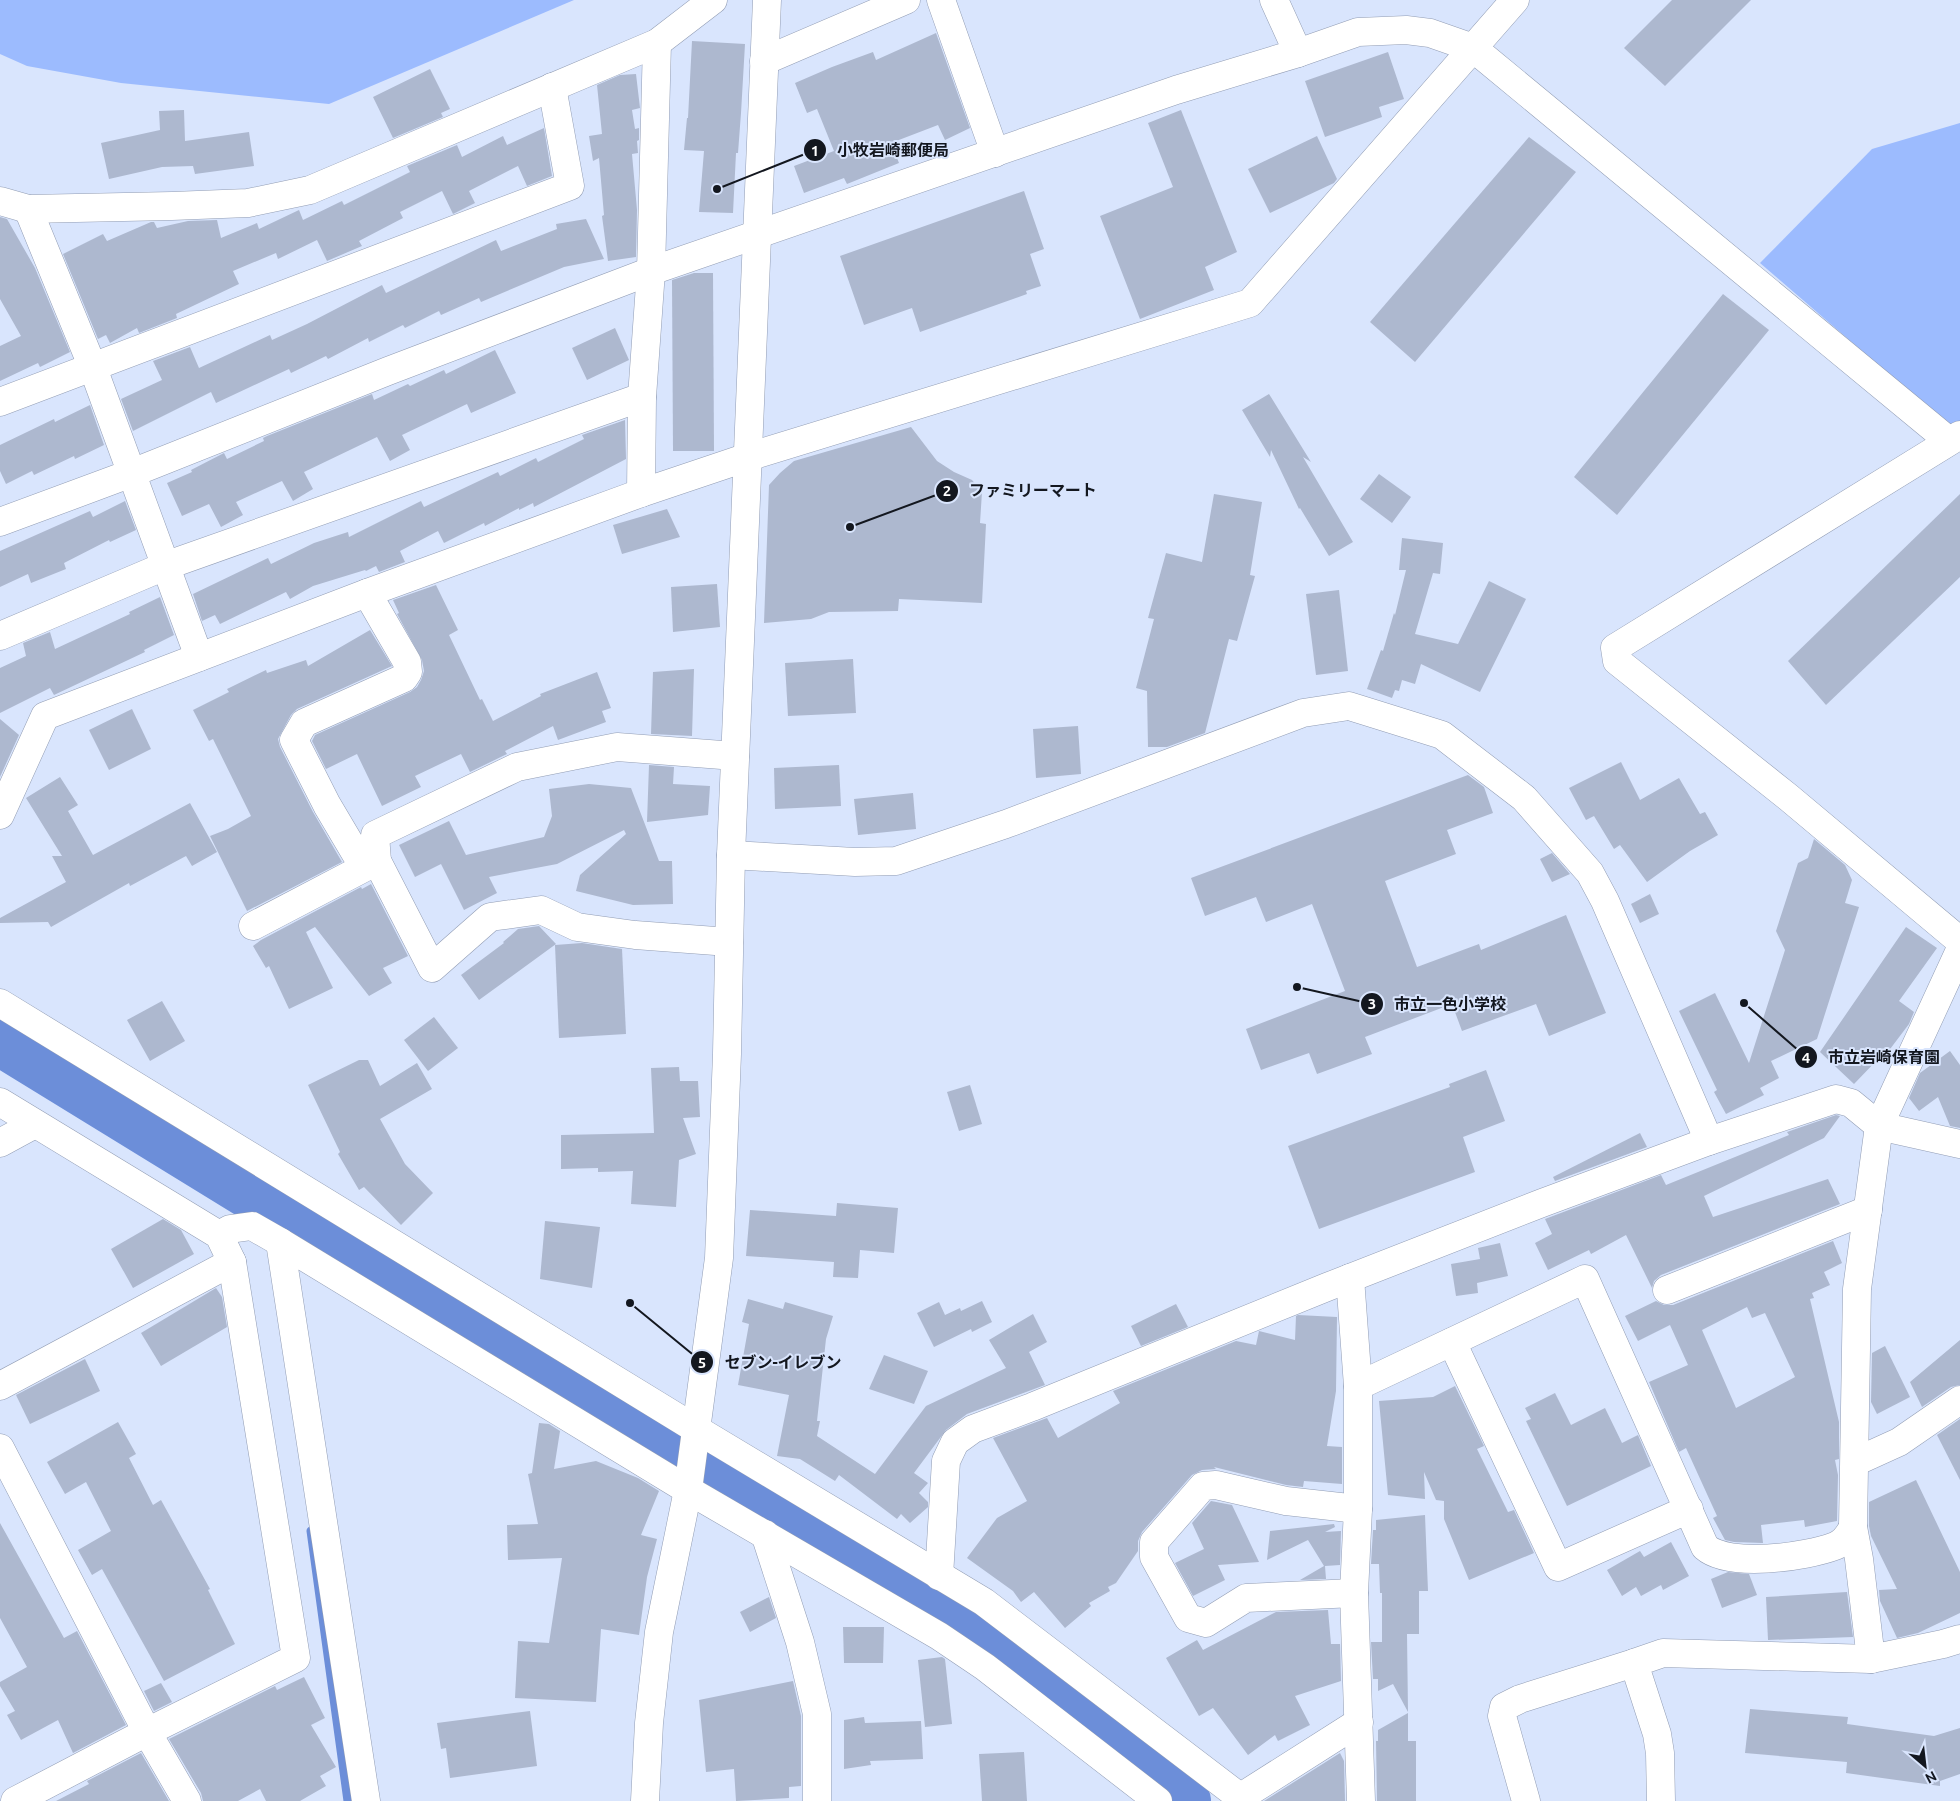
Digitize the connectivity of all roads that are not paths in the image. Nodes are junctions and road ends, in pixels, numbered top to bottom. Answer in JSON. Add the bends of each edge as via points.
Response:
{"nodes":[{"id":1,"x":713,"y":0,"type":"edge"},
{"id":2,"x":767,"y":0,"type":"edge"},
{"id":3,"x":906,"y":0,"type":"edge"},
{"id":4,"x":941,"y":0,"type":"edge"},
{"id":5,"x":1274,"y":0,"type":"edge"},
{"id":6,"x":1515,"y":0,"type":"edge"},
{"id":7,"x":657,"y":43,"type":"junction"},
{"id":8,"x":1474,"y":48,"type":"junction"},
{"id":9,"x":1298,"y":53,"type":"junction"},
{"id":10,"x":764,"y":60,"type":"junction"},
{"id":11,"x":552,"y":87,"type":"junction"},
{"id":12,"x":995,"y":153,"type":"junction"},
{"id":13,"x":0,"y":201,"type":"edge"},
{"id":14,"x":28,"y":209,"type":"junction"},
{"id":15,"x":756,"y":236,"type":"junction"},
{"id":16,"x":651,"y":271,"type":"junction"},
{"id":17,"x":93,"y":368,"type":"junction"},
{"id":18,"x":642,"y":397,"type":"junction"},
{"id":19,"x":0,"y":402,"type":"edge"},
{"id":20,"x":1954,"y":438,"type":"edge"},
{"id":21,"x":748,"y":457,"type":"junction"},
{"id":22,"x":132,"y":473,"type":"junction"},
{"id":23,"x":641,"y":493,"type":"junction"},
{"id":24,"x":0,"y":522,"type":"edge"},
{"id":25,"x":165,"y":566,"type":"junction"},
{"id":26,"x":367,"y":593,"type":"junction"},
{"id":27,"x":0,"y":636,"type":"edge"},
{"id":28,"x":199,"y":657,"type":"junction"},
{"id":29,"x":735,"y":756,"type":"junction"},
{"id":30,"x":0,"y":815,"type":"edge"},
{"id":31,"x":731,"y":855,"type":"junction"},
{"id":32,"x":377,"y":861,"type":"junction"},
{"id":33,"x":253,"y":926,"type":"dead end"},
{"id":34,"x":1960,"y":940,"type":"edge"},
{"id":35,"x":729,"y":942,"type":"junction"},
{"id":36,"x":1960,"y":950,"type":"edge"},
{"id":37,"x":0,"y":1003,"type":"edge"},
{"id":38,"x":0,"y":1102,"type":"edge"},
{"id":39,"x":35,"y":1124,"type":"junction"},
{"id":40,"x":1879,"y":1126,"type":"junction"},
{"id":41,"x":1709,"y":1141,"type":"junction"},
{"id":42,"x":0,"y":1143,"type":"edge"},
{"id":43,"x":1960,"y":1144,"type":"edge"},
{"id":44,"x":1868,"y":1210,"type":"junction"},
{"id":45,"x":219,"y":1235,"type":"junction"},
{"id":46,"x":278,"y":1241,"type":"junction"},
{"id":47,"x":232,"y":1262,"type":"junction"},
{"id":48,"x":1350,"y":1278,"type":"junction"},
{"id":49,"x":1667,"y":1290,"type":"dead end"},
{"id":50,"x":1452,"y":1342,"type":"junction"},
{"id":51,"x":0,"y":1386,"type":"edge"},
{"id":52,"x":1358,"y":1386,"type":"junction"},
{"id":53,"x":1960,"y":1400,"type":"edge"},
{"id":54,"x":696,"y":1430,"type":"junction"},
{"id":55,"x":0,"y":1448,"type":"edge"},
{"id":56,"x":1854,"y":1462,"type":"junction"},
{"id":57,"x":688,"y":1490,"type":"junction"},
{"id":58,"x":1358,"y":1509,"type":"junction"},
{"id":59,"x":1689,"y":1509,"type":"junction"},
{"id":60,"x":1853,"y":1528,"type":"junction"},
{"id":61,"x":764,"y":1534,"type":"junction"},
{"id":62,"x":939,"y":1576,"type":"junction"},
{"id":63,"x":1354,"y":1593,"type":"junction"},
{"id":64,"x":1960,"y":1639,"type":"edge"},
{"id":65,"x":1871,"y":1659,"type":"junction"},
{"id":66,"x":1634,"y":1663,"type":"junction"},
{"id":67,"x":1359,"y":1722,"type":"junction"},
{"id":68,"x":147,"y":1732,"type":"junction"},
{"id":69,"x":1133,"y":1790,"type":"edge"},
{"id":70,"x":1243,"y":1799,"type":"edge"},
{"id":71,"x":15,"y":1801,"type":"edge"},
{"id":72,"x":187,"y":1801,"type":"edge"},
{"id":73,"x":366,"y":1801,"type":"edge"},
{"id":74,"x":646,"y":1801,"type":"edge"},
{"id":75,"x":817,"y":1801,"type":"edge"},
{"id":76,"x":1158,"y":1801,"type":"edge"},
{"id":77,"x":1361,"y":1801,"type":"edge"},
{"id":78,"x":1526,"y":1801,"type":"edge"},
{"id":79,"x":1661,"y":1801,"type":"edge"}],
"edges":[{"from":1,"to":7,"type":"street"},
{"from":2,"to":10,"type":"street"},
{"from":3,"to":10,"type":"street"},
{"from":4,"to":12,"type":"street"},
{"from":5,"to":9,"type":"street"},
{"from":6,"to":8,"type":"street"},
{"from":7,"to":11,"type":"street"},
{"from":7,"to":16,"type":"street"},
{"from":8,"to":9,"type":"street","via":[[1406,30],[1358,32]]},
{"from":8,"to":20,"type":"street"},
{"from":8,"to":21,"type":"street","via":[[1250,302]]},
{"from":9,"to":12,"type":"street","via":[[1176,90]]},
{"from":10,"to":15,"type":"street"},
{"from":11,"to":14,"type":"street","via":[[310,190],[248,202]]},
{"from":11,"to":17,"type":"street","via":[[570,186]]},
{"from":12,"to":15,"type":"street"},
{"from":13,"to":14,"type":"street"},
{"from":14,"to":17,"type":"street"},
{"from":15,"to":16,"type":"street"},
{"from":15,"to":21,"type":"street"},
{"from":16,"to":18,"type":"street"},
{"from":16,"to":22,"type":"street"},
{"from":17,"to":19,"type":"street"},
{"from":17,"to":22,"type":"street"},
{"from":18,"to":23,"type":"street"},
{"from":18,"to":25,"type":"street"},
{"from":20,"to":34,"type":"street","via":[[1615,648],[1617,661]]},
{"from":21,"to":23,"type":"street"},
{"from":21,"to":29,"type":"street"},
{"from":22,"to":24,"type":"street"},
{"from":22,"to":25,"type":"street"},
{"from":23,"to":26,"type":"street"},
{"from":25,"to":27,"type":"street"},
{"from":25,"to":28,"type":"street"},
{"from":26,"to":28,"type":"street"},
{"from":26,"to":32,"type":"street","via":[[407,662],[408,672],[404,678],[304,723],[294,740],[356,854]]},
{"from":28,"to":30,"type":"street","via":[[45,716]]},
{"from":29,"to":31,"type":"street"},
{"from":29,"to":32,"type":"street","via":[[617,747],[517,767],[375,835]]},
{"from":31,"to":35,"type":"street"},
{"from":31,"to":41,"type":"street","via":[[896,861],[1006,824],[1303,713],[1349,706],[1442,735],[1524,798],[1590,873]]},
{"from":32,"to":33,"type":"street"},
{"from":32,"to":35,"type":"street","via":[[432,968],[490,917],[541,910],[577,927]]},
{"from":35,"to":54,"type":"street","via":[[719,1258]]},
{"from":36,"to":40,"type":"street"},
{"from":37,"to":54,"type":"street"},
{"from":38,"to":39,"type":"street"},
{"from":39,"to":42,"type":"street"},
{"from":39,"to":45,"type":"street"},
{"from":40,"to":41,"type":"street","via":[[1851,1103],[1836,1099]]},
{"from":40,"to":43,"type":"street"},
{"from":40,"to":44,"type":"street"},
{"from":41,"to":48,"type":"street"},
{"from":44,"to":49,"type":"street"},
{"from":44,"to":56,"type":"street","via":[[1857,1289]]},
{"from":45,"to":46,"type":"street","via":[[230,1229],[252,1226]]},
{"from":45,"to":47,"type":"street"},
{"from":46,"to":57,"type":"street"},
{"from":46,"to":73,"type":"street"},
{"from":47,"to":51,"type":"street"},
{"from":47,"to":68,"type":"street","via":[[296,1658]]},
{"from":48,"to":52,"type":"street"},
{"from":48,"to":62,"type":"street","via":[[973,1429],[955,1442],[946,1460]]},
{"from":50,"to":52,"type":"street"},
{"from":50,"to":59,"type":"street","via":[[1558,1567]]},
{"from":50,"to":59,"type":"street","via":[[1585,1279]]},
{"from":52,"to":58,"type":"street"},
{"from":53,"to":56,"type":"street","via":[[1899,1442]]},
{"from":54,"to":57,"type":"street"},
{"from":54,"to":62,"type":"street"},
{"from":55,"to":68,"type":"street"},
{"from":56,"to":60,"type":"street"},
{"from":57,"to":61,"type":"street"},
{"from":57,"to":74,"type":"street","via":[[659,1632],[649,1724]]},
{"from":58,"to":63,"type":"street"},
{"from":58,"to":63,"type":"street","via":[[1286,1501],[1216,1485],[1203,1486],[1154,1542],[1154,1556],[1188,1618],[1206,1623],[1246,1598]]},
{"from":59,"to":60,"type":"street","via":[[1705,1547],[1712,1553],[1742,1560],[1794,1555],[1836,1546],[1848,1537]]},
{"from":60,"to":65,"type":"street"},
{"from":61,"to":69,"type":"street","via":[[939,1636],[985,1667]]},
{"from":61,"to":75,"type":"street","via":[[800,1642],[818,1714]]},
{"from":62,"to":70,"type":"street","via":[[984,1602]]},
{"from":63,"to":67,"type":"street"},
{"from":64,"to":65,"type":"street"},
{"from":65,"to":66,"type":"street","via":[[1663,1654]]},
{"from":66,"to":78,"type":"street","via":[[1504,1707],[1502,1716]]},
{"from":66,"to":79,"type":"street","via":[[1658,1734]]},
{"from":67,"to":70,"type":"street"},
{"from":67,"to":77,"type":"street"},
{"from":68,"to":71,"type":"street"},
{"from":68,"to":72,"type":"street"},
{"from":69,"to":76,"type":"street"}]}
